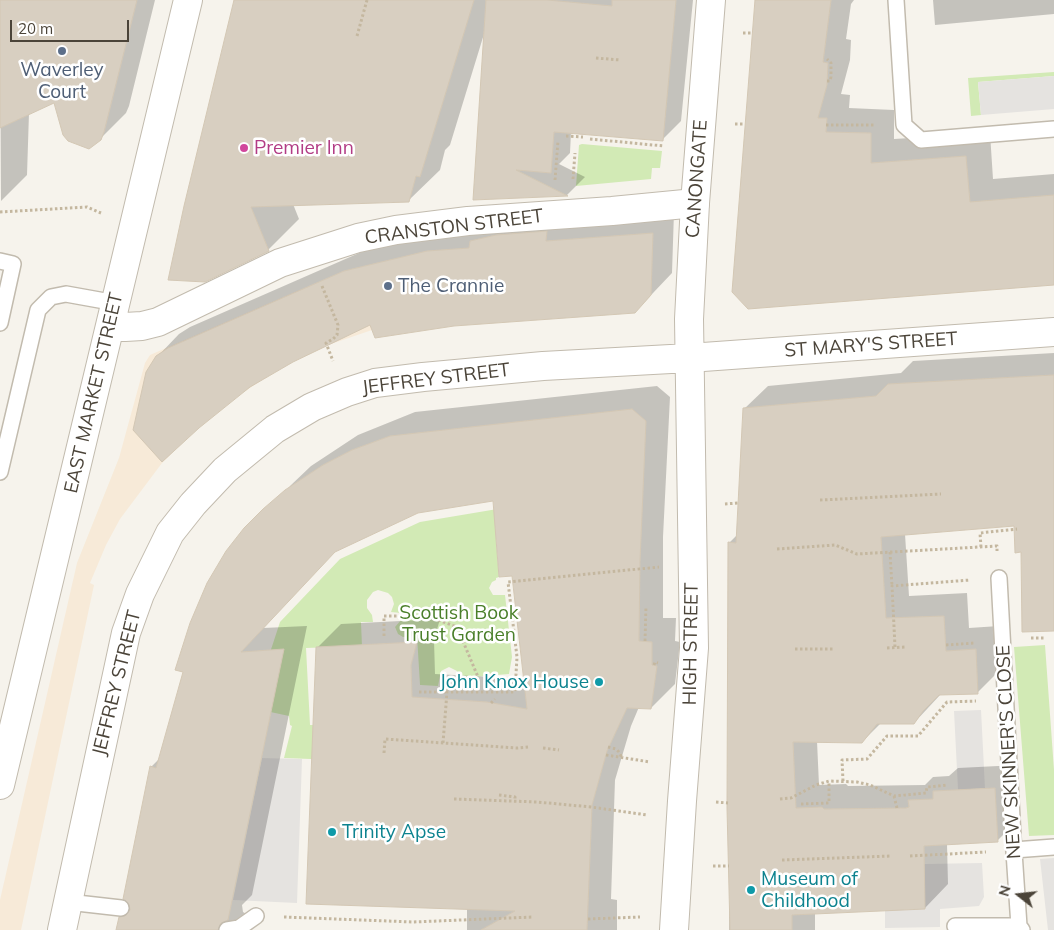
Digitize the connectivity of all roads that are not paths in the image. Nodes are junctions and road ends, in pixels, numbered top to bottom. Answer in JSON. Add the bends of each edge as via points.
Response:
{"nodes":[{"id":1,"x":188,"y":0,"type":"edge"},
{"id":2,"x":711,"y":0,"type":"edge"},
{"id":3,"x":896,"y":0,"type":"edge"},
{"id":4,"x":1054,"y":128,"type":"edge"},
{"id":5,"x":695,"y":203,"type":"junction"},
{"id":6,"x":0,"y":261,"type":"edge"},
{"id":7,"x":113,"y":314,"type":"junction"},
{"id":8,"x":0,"y":323,"type":"edge"},
{"id":9,"x":1054,"y":332,"type":"edge"},
{"id":10,"x":689,"y":358,"type":"junction"},
{"id":11,"x":0,"y":472,"type":"edge"},
{"id":12,"x":999,"y":578,"type":"road end"},
{"id":13,"x":0,"y":786,"type":"edge"},
{"id":14,"x":1054,"y":847,"type":"edge"},
{"id":15,"x":1014,"y":850,"type":"junction"},
{"id":16,"x":68,"y":902,"type":"junction"},
{"id":17,"x":121,"y":908,"type":"dead end"},
{"id":18,"x":256,"y":916,"type":"dead end"},
{"id":19,"x":674,"y":923,"type":"edge"},
{"id":20,"x":954,"y":926,"type":"dead end"},
{"id":21,"x":1021,"y":928,"type":"edge"},
{"id":22,"x":62,"y":930,"type":"edge"},
{"id":23,"x":227,"y":930,"type":"edge"}],
"edges":[{"from":1,"to":7,"type":"street","name":"EAST MARKET STREET"},
{"from":2,"to":5,"type":"street","name":"CANONGATE"},
{"from":3,"to":4,"type":"lane","via":[[904,124],[921,140]]},
{"from":5,"to":7,"type":"street","name":"CRANSTON STREET","via":[[396,230],[358,238],[280,263],[158,322],[125,327]]},
{"from":5,"to":10,"type":"street","name":"CANONGATE"},
{"from":6,"to":8,"type":"lane","via":[[13,264]]},
{"from":7,"to":11,"type":"lane","via":[[66,294],[51,297],[38,310]]},
{"from":7,"to":13,"type":"street","name":"EAST MARKET STREET"},
{"from":9,"to":10,"type":"street","name":"ST MARY'S STREET"},
{"from":10,"to":16,"type":"street","name":"JEFFREY STREET","via":[[543,366],[374,383],[304,412],[275,429],[225,470],[170,533],[140,594],[126,633]]},
{"from":10,"to":19,"type":"street","name":"HIGH STREET","via":[[694,648]]},
{"from":12,"to":15,"type":"lane","name":"NEW SKINNER'S CLOSE"},
{"from":14,"to":15,"type":"lane"},
{"from":15,"to":21,"type":"lane","name":"NEW SKINNER'S CLOSE"},
{"from":16,"to":17,"type":"lane"},
{"from":16,"to":22,"type":"street","name":"JEFFREY STREET"},
{"from":18,"to":23,"type":"lane","via":[[239,928]]},
{"from":20,"to":21,"type":"lane","name":"NEW SKINNER'S CLOSE"}]}
